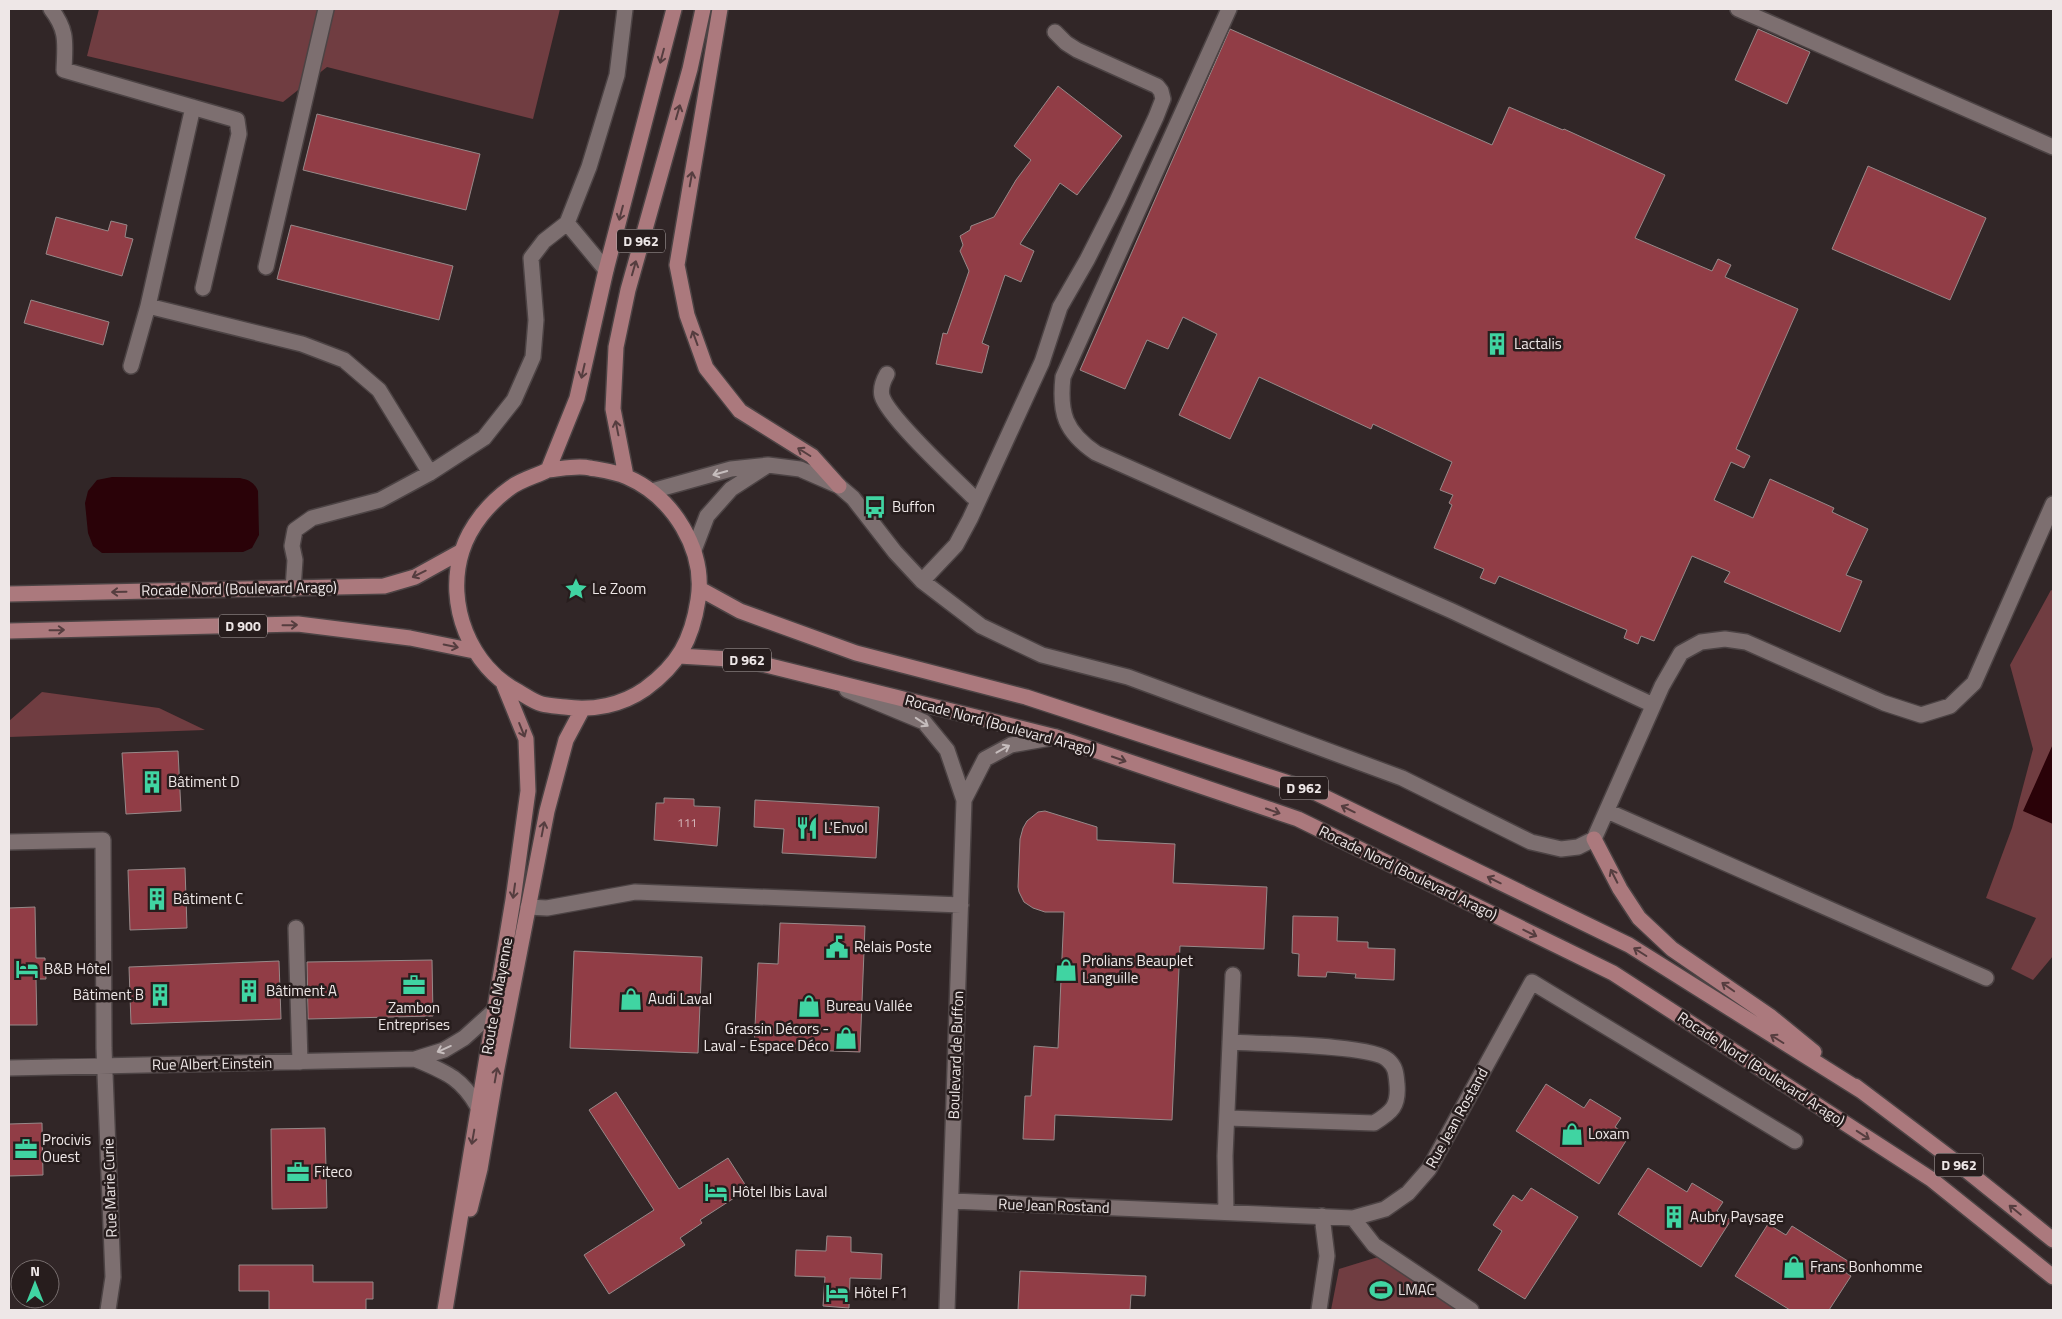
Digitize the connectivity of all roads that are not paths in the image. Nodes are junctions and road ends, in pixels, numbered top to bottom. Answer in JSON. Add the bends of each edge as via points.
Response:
{"nodes":[{"id":1,"x":51,"y":9,"type":"edge"},
{"id":2,"x":326,"y":9,"type":"edge"},
{"id":3,"x":625,"y":9,"type":"edge"},
{"id":4,"x":674,"y":9,"type":"edge"},
{"id":5,"x":703,"y":9,"type":"edge"},
{"id":6,"x":720,"y":9,"type":"edge"},
{"id":7,"x":1229,"y":9,"type":"edge"},
{"id":8,"x":1738,"y":9,"type":"edge"},
{"id":9,"x":1055,"y":32,"type":"dead end"},
{"id":10,"x":193,"y":107,"type":"junction"},
{"id":11,"x":2053,"y":147,"type":"edge"},
{"id":12,"x":567,"y":223,"type":"junction"},
{"id":13,"x":266,"y":268,"type":"dead end"},
{"id":14,"x":606,"y":270,"type":"junction"},
{"id":15,"x":203,"y":288,"type":"dead end"},
{"id":16,"x":148,"y":306,"type":"junction"},
{"id":17,"x":131,"y":366,"type":"dead end"},
{"id":18,"x":887,"y":374,"type":"dead end"},
{"id":19,"x":768,"y":465,"type":"junction"},
{"id":20,"x":548,"y":470,"type":"junction"},
{"id":21,"x":430,"y":473,"type":"junction"},
{"id":22,"x":626,"y":476,"type":"junction"},
{"id":23,"x":839,"y":486,"type":"junction"},
{"id":24,"x":652,"y":491,"type":"junction"},
{"id":25,"x":979,"y":498,"type":"junction"},
{"id":26,"x":2052,"y":507,"type":"edge"},
{"id":27,"x":694,"y":550,"type":"junction"},
{"id":28,"x":462,"y":551,"type":"junction"},
{"id":29,"x":922,"y":581,"type":"junction"},
{"id":30,"x":293,"y":589,"type":"junction"},
{"id":31,"x":700,"y":589,"type":"junction"},
{"id":32,"x":9,"y":594,"type":"edge"},
{"id":33,"x":9,"y":631,"type":"edge"},
{"id":34,"x":474,"y":651,"type":"junction"},
{"id":35,"x":679,"y":656,"type":"junction"},
{"id":36,"x":813,"y":676,"type":"junction"},
{"id":37,"x":504,"y":685,"type":"junction"},
{"id":38,"x":1653,"y":705,"type":"junction"},
{"id":39,"x":582,"y":710,"type":"junction"},
{"id":40,"x":1056,"y":737,"type":"junction"},
{"id":41,"x":964,"y":800,"type":"junction"},
{"id":42,"x":1607,"y":811,"type":"junction"},
{"id":43,"x":1594,"y":839,"type":"junction"},
{"id":44,"x":9,"y":842,"type":"edge"},
{"id":45,"x":961,"y":905,"type":"junction"},
{"id":46,"x":528,"y":907,"type":"junction"},
{"id":47,"x":296,"y":928,"type":"dead end"},
{"id":48,"x":1233,"y":975,"type":"dead end"},
{"id":49,"x":1986,"y":978,"type":"dead end"},
{"id":50,"x":495,"y":1010,"type":"junction"},
{"id":51,"x":1230,"y":1042,"type":"junction"},
{"id":52,"x":415,"y":1060,"type":"junction"},
{"id":53,"x":300,"y":1062,"type":"junction"},
{"id":54,"x":105,"y":1066,"type":"junction"},
{"id":55,"x":9,"y":1068,"type":"edge"},
{"id":56,"x":1863,"y":1092,"type":"junction"},
{"id":57,"x":478,"y":1107,"type":"junction"},
{"id":58,"x":1227,"y":1118,"type":"junction"},
{"id":59,"x":1794,"y":1141,"type":"dead end"},
{"id":60,"x":952,"y":1202,"type":"junction"},
{"id":61,"x":1226,"y":1212,"type":"junction"},
{"id":62,"x":1322,"y":1216,"type":"junction"},
{"id":63,"x":1353,"y":1218,"type":"junction"},
{"id":64,"x":2053,"y":1240,"type":"edge"},
{"id":65,"x":2053,"y":1277,"type":"edge"},
{"id":66,"x":108,"y":1310,"type":"edge"},
{"id":67,"x":445,"y":1310,"type":"edge"},
{"id":68,"x":947,"y":1310,"type":"edge"},
{"id":69,"x":1319,"y":1310,"type":"edge"},
{"id":70,"x":1471,"y":1310,"type":"edge"}],
"edges":[{"from":1,"to":10,"type":"street","via":[[62,23],[64,70]]},
{"from":2,"to":13,"type":"street"},
{"from":3,"to":12,"type":"street","via":[[617,75],[589,167]]},
{"from":4,"to":14,"type":"main road","number":"D 962","one_way":true},
{"from":22,"to":5,"type":"main road","number":"D 962","one_way":true,"via":[[613,409],[616,347],[628,290],[690,69]]},
{"from":23,"to":6,"type":"main road","one_way":true,"via":[[812,456],[740,411],[706,368],[687,315],[677,265]]},
{"from":7,"to":38,"type":"street","via":[[1063,377],[1064,416],[1077,438],[1096,453],[1452,610]]},
{"from":8,"to":11,"type":"street"},
{"from":9,"to":25,"type":"street","via":[[1077,50],[1157,86],[1163,99],[1118,201],[1060,307],[1042,362]]},
{"from":10,"to":15,"type":"street","via":[[237,120],[239,134]]},
{"from":10,"to":16,"type":"street"},
{"from":12,"to":14,"type":"street"},
{"from":12,"to":21,"type":"street","via":[[544,241],[531,258],[536,320],[534,357],[514,400],[484,438]]},
{"from":14,"to":20,"type":"main road","number":"D 962","one_way":true,"via":[[577,398]]},
{"from":16,"to":17,"type":"street"},
{"from":16,"to":21,"type":"street","via":[[302,344],[344,360],[379,390]]},
{"from":18,"to":25,"type":"street","via":[[881,394],[885,403],[972,496]]},
{"from":19,"to":23,"type":"street","via":[[800,469]]},
{"from":19,"to":24,"type":"street","one_way":true,"via":[[731,469]]},
{"from":19,"to":27,"type":"street","via":[[731,490],[707,516]]},
{"from":20,"to":22,"type":"main road","via":[[588,467]]},
{"from":20,"to":28,"type":"main road","via":[[511,487],[481,515]]},
{"from":21,"to":30,"type":"street","via":[[380,500],[312,518],[295,530]]},
{"from":22,"to":24,"type":"main road"},
{"from":23,"to":29,"type":"street","via":[[866,512]]},
{"from":24,"to":27,"type":"main road","via":[[678,518]]},
{"from":25,"to":29,"type":"street","via":[[956,545]]},
{"from":26,"to":38,"type":"street","via":[[1974,683],[1950,706],[1921,715],[1884,704],[1746,642],[1725,639],[1701,642],[1681,653]]},
{"from":27,"to":31,"type":"main road"},
{"from":28,"to":30,"type":"main road","name":"Rocade Nord (Boulevard Arago)","one_way":true,"via":[[415,576],[384,586]]},
{"from":28,"to":34,"type":"main road","via":[[456,586],[461,620]]},
{"from":29,"to":43,"type":"street","via":[[981,626],[1042,655],[1128,677],[1402,778],[1531,842],[1561,849],[1578,847]]},
{"from":30,"to":32,"type":"main road","name":"Rocade Nord (Boulevard Arago)","one_way":true},
{"from":31,"to":35,"type":"main road","via":[[695,624]]},
{"from":56,"to":31,"type":"main road","number":"D 962","one_way":true,"via":[[1629,945],[1310,790],[1026,697],[856,653],[740,611]]},
{"from":33,"to":34,"type":"main road","number":"D 900","one_way":true,"via":[[298,624],[410,638]]},
{"from":34,"to":37,"type":"main road"},
{"from":35,"to":36,"type":"main road","name":"Rocade Nord (Boulevard Arago)","number":"D 962","via":[[746,660]]},
{"from":35,"to":39,"type":"main road","via":[[660,678],[637,694],[610,705]]},
{"from":36,"to":40,"type":"main road","name":"Rocade Nord (Boulevard Arago)","number":"D 962"},
{"from":36,"to":41,"type":"street","one_way":true,"via":[[924,722],[947,750]]},
{"from":37,"to":39,"type":"main road","via":[[541,704]]},
{"from":37,"to":50,"type":"main road","name":"Route de Mayenne","one_way":true,"via":[[526,739],[528,792]]},
{"from":38,"to":42,"type":"street"},
{"from":46,"to":39,"type":"main road","name":"Route de Mayenne","one_way":true,"via":[[547,811],[566,740]]},
{"from":41,"to":40,"type":"street","one_way":true,"via":[[985,759],[1011,744]]},
{"from":40,"to":65,"type":"main road","name":"Rocade Nord (Boulevard Arago)","number":"D 962","one_way":true,"via":[[1298,819],[1613,973],[1932,1179]]},
{"from":41,"to":45,"type":"street","name":"Boulevard de Buffon"},
{"from":42,"to":43,"type":"street"},
{"from":42,"to":49,"type":"street"},
{"from":56,"to":43,"type":"main road","one_way":true,"via":[[1771,1017],[1672,949],[1639,918]]},
{"from":44,"to":54,"type":"street","name":"Rue Marie Curie","via":[[103,840]]},
{"from":45,"to":46,"type":"street","via":[[635,892],[547,908]]},
{"from":45,"to":60,"type":"street","name":"Boulevard de Buffon"},
{"from":67,"to":46,"type":"main road","name":"Route de Mayenne","one_way":true,"via":[[480,1169]]},
{"from":47,"to":53,"type":"street"},
{"from":48,"to":51,"type":"street"},
{"from":50,"to":52,"type":"street","name":"Rue Albert Einstein","one_way":true,"via":[[464,1038],[444,1050]]},
{"from":50,"to":57,"type":"main road","name":"Route de Mayenne"},
{"from":51,"to":58,"type":"street"},
{"from":51,"to":58,"type":"street","via":[[1362,1050],[1387,1058],[1396,1070],[1398,1096],[1390,1113],[1374,1123]]},
{"from":52,"to":53,"type":"street","name":"Rue Albert Einstein"},
{"from":52,"to":57,"type":"street","name":"Rue Albert Einstein","via":[[454,1076]]},
{"from":53,"to":54,"type":"street","name":"Rue Albert Einstein"},
{"from":54,"to":55,"type":"street","name":"Rue Albert Einstein"},
{"from":54,"to":66,"type":"street","name":"Rue Marie Curie","via":[[113,1276]]},
{"from":64,"to":56,"type":"main road","number":"D 962","one_way":true},
{"from":57,"to":67,"type":"main road","name":"Route de Mayenne","one_way":true},
{"from":58,"to":61,"type":"street"},
{"from":59,"to":63,"type":"street","name":"Rue Jean Rostand","via":[[1532,982],[1429,1169],[1408,1192],[1385,1209]]},
{"from":60,"to":61,"type":"street","name":"Rue Jean Rostand"},
{"from":60,"to":68,"type":"street","name":"Boulevard de Buffon"},
{"from":61,"to":62,"type":"street","name":"Rue Jean Rostand"},
{"from":62,"to":63,"type":"street","name":"Rue Jean Rostand"},
{"from":62,"to":69,"type":"street","via":[[1327,1256]]},
{"from":63,"to":70,"type":"street","via":[[1374,1245]]}]}
